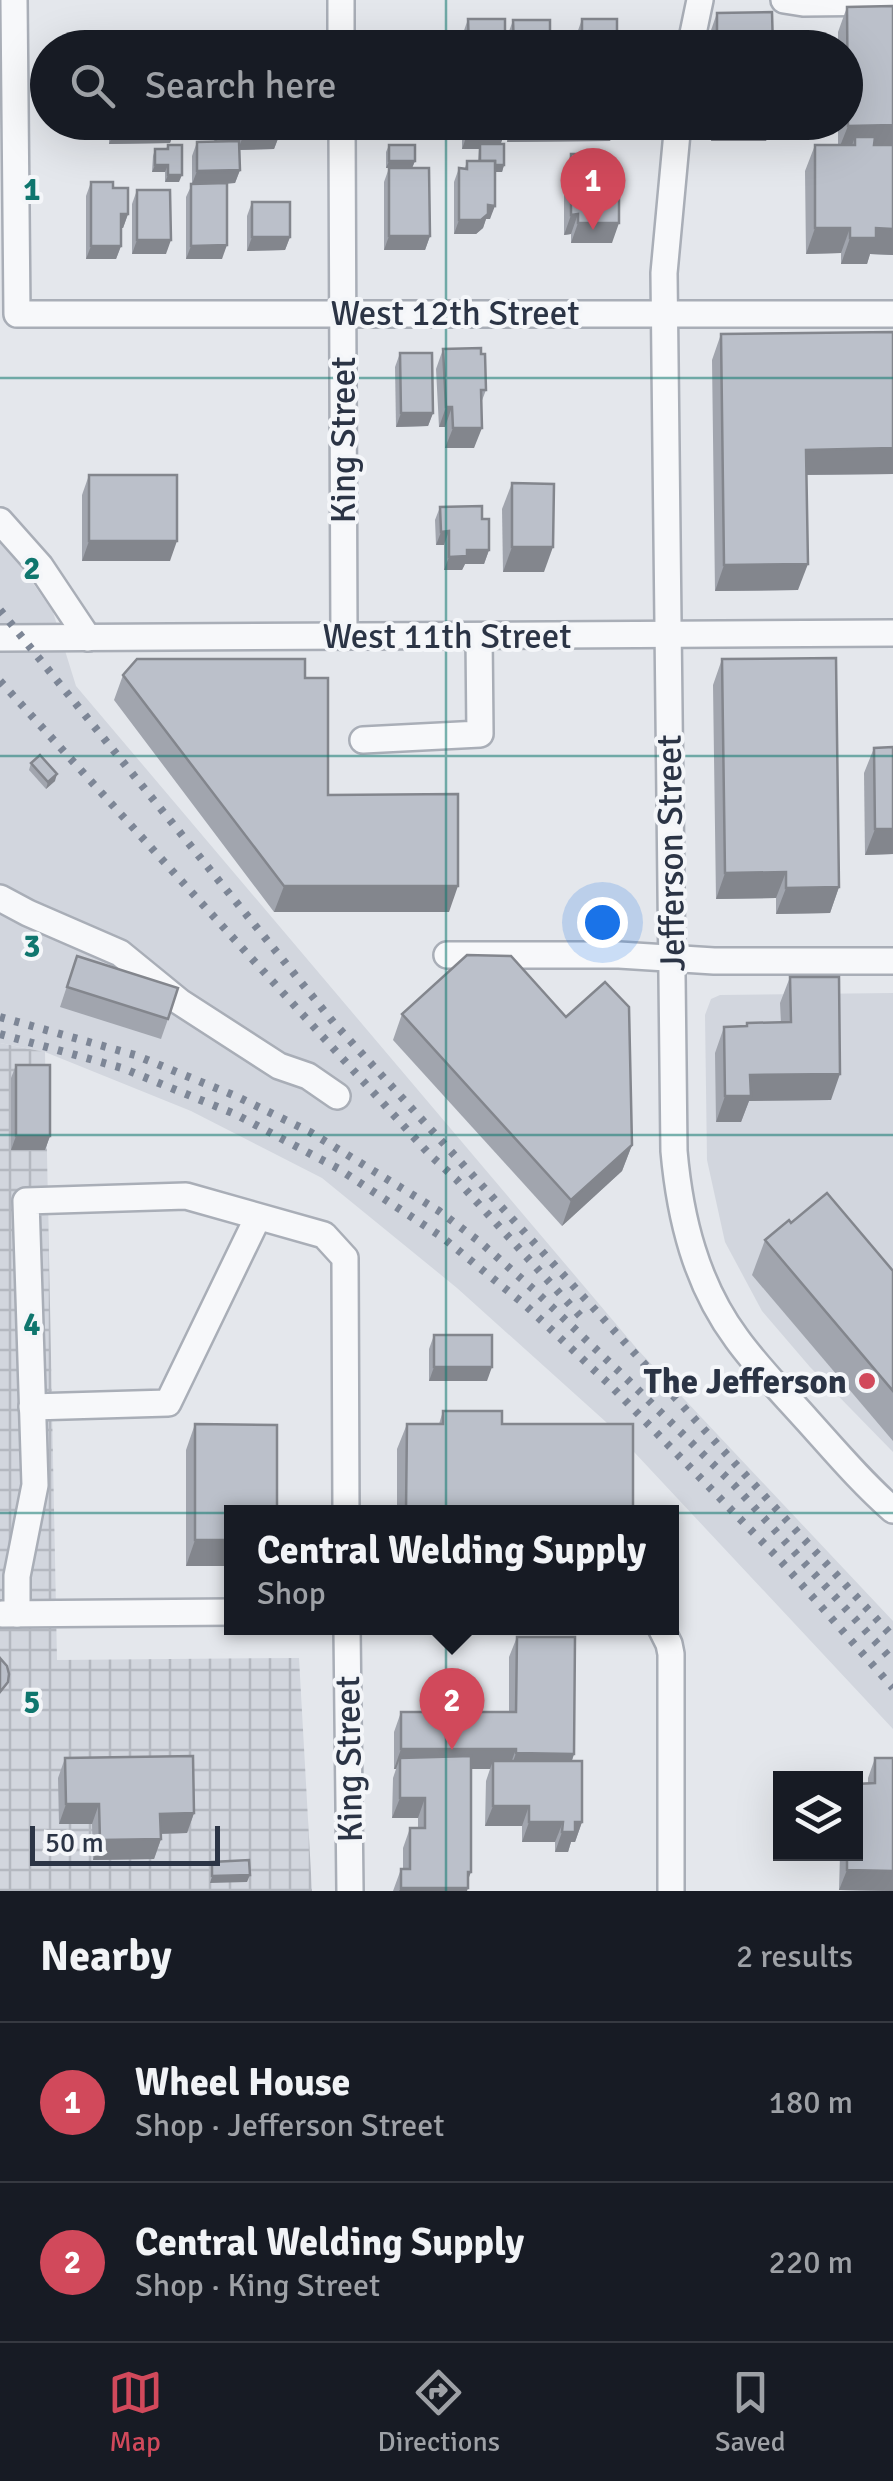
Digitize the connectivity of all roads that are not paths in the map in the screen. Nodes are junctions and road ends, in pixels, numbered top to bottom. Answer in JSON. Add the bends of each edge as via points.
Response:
{"nodes":[{"id":1,"x":14,"y":0,"type":"edge"},
{"id":2,"x":341,"y":0,"type":"edge"},
{"id":3,"x":700,"y":0,"type":"edge"},
{"id":4,"x":784,"y":0,"type":"edge"},
{"id":5,"x":893,"y":2,"type":"edge"},
{"id":6,"x":342,"y":30,"type":"edge"},
{"id":7,"x":694,"y":30,"type":"edge"},
{"id":8,"x":342,"y":140,"type":"edge"},
{"id":9,"x":676,"y":140,"type":"edge"},
{"id":10,"x":343,"y":313,"type":"junction"},
{"id":11,"x":665,"y":314,"type":"junction"},
{"id":12,"x":893,"y":314,"type":"edge"},
{"id":13,"x":0,"y":521,"type":"edge"},
{"id":14,"x":893,"y":633,"type":"edge"},
{"id":15,"x":669,"y":634,"type":"junction"},
{"id":16,"x":479,"y":636,"type":"junction"},
{"id":17,"x":344,"y":637,"type":"junction"},
{"id":18,"x":0,"y":638,"type":"edge"},
{"id":19,"x":88,"y":638,"type":"junction"},
{"id":20,"x":363,"y":740,"type":"dead end"},
{"id":21,"x":0,"y":898,"type":"edge"},
{"id":22,"x":447,"y":955,"type":"dead end"},
{"id":23,"x":673,"y":959,"type":"junction"},
{"id":24,"x":893,"y":960,"type":"edge"},
{"id":25,"x":337,"y":1096,"type":"dead end"},
{"id":26,"x":258,"y":1217,"type":"junction"},
{"id":27,"x":32,"y":1407,"type":"junction"},
{"id":28,"x":346,"y":1505,"type":"edge"},
{"id":29,"x":893,"y":1510,"type":"edge"},
{"id":30,"x":224,"y":1612,"type":"edge"},
{"id":31,"x":9,"y":1614,"type":"edge"},
{"id":32,"x":347,"y":1635,"type":"edge"},
{"id":33,"x":665,"y":1635,"type":"edge"},
{"id":34,"x":350,"y":1891,"type":"edge"},
{"id":35,"x":671,"y":1891,"type":"edge"}],
"edges":[{"from":1,"to":10,"type":"street","name":"West 12th Street","via":[[17,314]]},
{"from":2,"to":6,"type":"street"},
{"from":3,"to":7,"type":"street"},
{"from":4,"to":5,"type":"street"},
{"from":8,"to":10,"type":"street","name":"King Street"},
{"from":9,"to":11,"type":"street","name":"Jefferson Street"},
{"from":10,"to":11,"type":"street","name":"West 12th Street"},
{"from":10,"to":17,"type":"street","name":"King Street"},
{"from":11,"to":12,"type":"street","name":"West 12th Street"},
{"from":11,"to":15,"type":"street","name":"Jefferson Street"},
{"from":13,"to":19,"type":"street"},
{"from":14,"to":15,"type":"street","name":"West 11th Street"},
{"from":15,"to":16,"type":"street","name":"West 11th Street"},
{"from":15,"to":23,"type":"street","name":"Jefferson Street"},
{"from":16,"to":17,"type":"street","name":"West 11th Street"},
{"from":16,"to":20,"type":"street","via":[[480,734]]},
{"from":17,"to":19,"type":"street","name":"West 11th Street"},
{"from":18,"to":19,"type":"street","name":"West 11th Street"},
{"from":21,"to":25,"type":"street","via":[[120,953],[180,1002]]},
{"from":22,"to":23,"type":"street"},
{"from":23,"to":24,"type":"street"},
{"from":23,"to":29,"type":"street","name":"Jefferson Street","via":[[674,1151],[680,1207],[698,1266],[746,1351]]},
{"from":26,"to":27,"type":"street","via":[[168,1403]]},
{"from":26,"to":27,"type":"street","via":[[186,1196],[26,1201]]},
{"from":26,"to":28,"type":"street","via":[[324,1235],[345,1258]]},
{"from":27,"to":31,"type":"street","via":[[35,1485]]},
{"from":30,"to":31,"type":"street"},
{"from":32,"to":34,"type":"street","name":"King Street"},
{"from":33,"to":35,"type":"street","via":[[671,1654]]}]}
